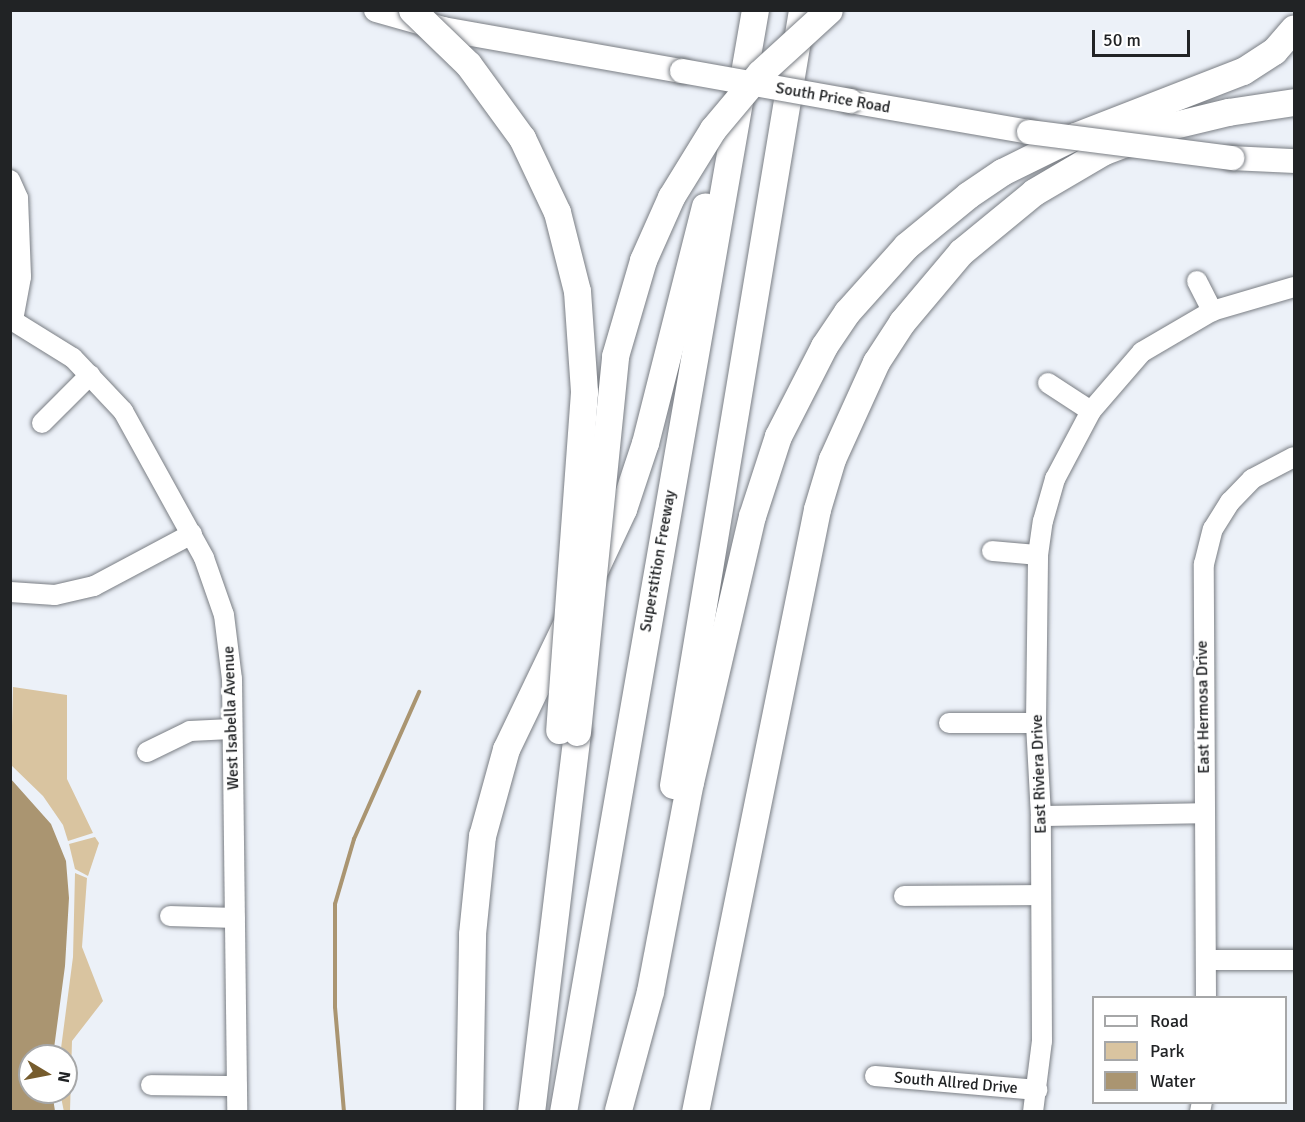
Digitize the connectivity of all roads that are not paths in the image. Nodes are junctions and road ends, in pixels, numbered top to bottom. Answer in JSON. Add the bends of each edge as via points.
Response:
{"nodes":[{"id":1,"x":376,"y":10,"type":"edge"},
{"id":2,"x":412,"y":10,"type":"edge"},
{"id":3,"x":755,"y":10,"type":"edge"},
{"id":4,"x":802,"y":10,"type":"edge"},
{"id":5,"x":829,"y":10,"type":"edge"},
{"id":6,"x":1283,"y":10,"type":"edge"},
{"id":7,"x":1294,"y":12,"type":"edge"},
{"id":8,"x":1294,"y":28,"type":"edge"},
{"id":9,"x":748,"y":52,"type":"junction"},
{"id":10,"x":1294,"y":102,"type":"edge"},
{"id":11,"x":1294,"y":161,"type":"edge"},
{"id":12,"x":10,"y":180,"type":"edge"},
{"id":13,"x":1197,"y":281,"type":"dead end"},
{"id":14,"x":1294,"y":287,"type":"edge"},
{"id":15,"x":1212,"y":311,"type":"junction"},
{"id":16,"x":11,"y":319,"type":"edge"},
{"id":17,"x":90,"y":375,"type":"junction"},
{"id":18,"x":1048,"y":383,"type":"dead end"},
{"id":19,"x":1090,"y":411,"type":"junction"},
{"id":20,"x":42,"y":423,"type":"dead end"},
{"id":21,"x":1294,"y":457,"type":"edge"},
{"id":22,"x":192,"y":534,"type":"junction"},
{"id":23,"x":992,"y":551,"type":"dead end"},
{"id":24,"x":1038,"y":555,"type":"junction"},
{"id":25,"x":10,"y":592,"type":"edge"},
{"id":26,"x":949,"y":723,"type":"dead end"},
{"id":27,"x":1036,"y":723,"type":"junction"},
{"id":28,"x":231,"y":729,"type":"junction"},
{"id":29,"x":568,"y":731,"type":"junction"},
{"id":30,"x":147,"y":752,"type":"dead end"},
{"id":31,"x":1205,"y":813,"type":"junction"},
{"id":32,"x":1041,"y":816,"type":"junction"},
{"id":33,"x":1041,"y":895,"type":"junction"},
{"id":34,"x":904,"y":896,"type":"dead end"},
{"id":35,"x":170,"y":916,"type":"dead end"},
{"id":36,"x":235,"y":918,"type":"junction"},
{"id":37,"x":1206,"y":960,"type":"junction"},
{"id":38,"x":1294,"y":960,"type":"edge"},
{"id":39,"x":1206,"y":996,"type":"edge"},
{"id":40,"x":876,"y":1076,"type":"dead end"},
{"id":41,"x":151,"y":1085,"type":"dead end"},
{"id":42,"x":237,"y":1086,"type":"junction"},
{"id":43,"x":1037,"y":1090,"type":"junction"},
{"id":44,"x":618,"y":1111,"type":"edge"},
{"id":45,"x":237,"y":1112,"type":"edge"},
{"id":46,"x":469,"y":1112,"type":"edge"},
{"id":47,"x":530,"y":1112,"type":"edge"},
{"id":48,"x":563,"y":1112,"type":"edge"},
{"id":49,"x":695,"y":1112,"type":"edge"},
{"id":50,"x":1033,"y":1112,"type":"edge"}],
"edges":[{"from":1,"to":11,"type":"main road","name":"South Price Road","bridge":true,"via":[[443,29],[1029,132],[1232,158]]},
{"from":2,"to":29,"type":"highway","bridge":true,"via":[[468,64],[522,138],[557,212],[577,291],[584,392]]},
{"from":3,"to":9,"type":"highway","name":"Superstition Freeway"},
{"from":4,"to":44,"type":"highway"},
{"from":5,"to":29,"type":"highway","bridge":true,"via":[[759,73],[713,129],[671,197],[643,260],[615,356]]},
{"from":6,"to":7,"type":"highway"},
{"from":8,"to":44,"type":"highway","via":[[1274,51],[1243,71],[1074,135],[1002,172],[968,195],[906,246],[847,312],[824,346],[778,436],[752,516],[690,782],[651,991]]},
{"from":9,"to":46,"type":"highway","via":[[635,473],[600,562],[524,706],[487,813],[472,934]]},
{"from":9,"to":48,"type":"highway","name":"Superstition Freeway"},
{"from":10,"to":49,"type":"highway","via":[[1170,126],[1104,151],[1034,192],[961,252],[902,322],[876,362],[832,459],[817,509]]},
{"from":12,"to":16,"type":"street","name":"West Isabella Avenue","via":[[18,198],[21,277]]},
{"from":13,"to":15,"type":"street"},
{"from":14,"to":15,"type":"street","name":"East Riviera Drive"},
{"from":15,"to":19,"type":"street","name":"East Riviera Drive","via":[[1142,352]]},
{"from":16,"to":17,"type":"street","name":"West Isabella Avenue","via":[[52,343]]},
{"from":17,"to":20,"type":"street"},
{"from":17,"to":22,"type":"street","name":"West Isabella Avenue","via":[[138,433]]},
{"from":18,"to":19,"type":"street"},
{"from":19,"to":24,"type":"street","name":"East Riviera Drive","via":[[1055,479],[1042,521]]},
{"from":21,"to":31,"type":"street","name":"East Hermosa Drive","via":[[1252,479],[1230,502],[1213,529],[1204,564]]},
{"from":22,"to":25,"type":"street","via":[[94,586],[55,595]]},
{"from":22,"to":28,"type":"street","name":"West Isabella Avenue","via":[[224,615],[232,679]]},
{"from":23,"to":24,"type":"street"},
{"from":24,"to":27,"type":"street","name":"East Riviera Drive"},
{"from":26,"to":27,"type":"street"},
{"from":27,"to":32,"type":"street","name":"East Riviera Drive"},
{"from":28,"to":30,"type":"street","via":[[190,731]]},
{"from":28,"to":36,"type":"street","name":"West Isabella Avenue"},
{"from":29,"to":47,"type":"highway"},
{"from":31,"to":32,"type":"street"},
{"from":31,"to":37,"type":"street","name":"East Hermosa Drive"},
{"from":32,"to":33,"type":"street","name":"East Riviera Drive"},
{"from":33,"to":34,"type":"street"},
{"from":33,"to":43,"type":"street","name":"East Riviera Drive","via":[[1042,1041]]},
{"from":35,"to":36,"type":"street"},
{"from":36,"to":42,"type":"street","name":"West Isabella Avenue"},
{"from":37,"to":38,"type":"street"},
{"from":37,"to":39,"type":"street","name":"East Hermosa Drive"},
{"from":40,"to":43,"type":"street","name":"South Allred Drive"},
{"from":41,"to":42,"type":"street"},
{"from":42,"to":45,"type":"street","name":"West Isabella Avenue"},
{"from":43,"to":50,"type":"street","name":"East Riviera Drive"}]}
